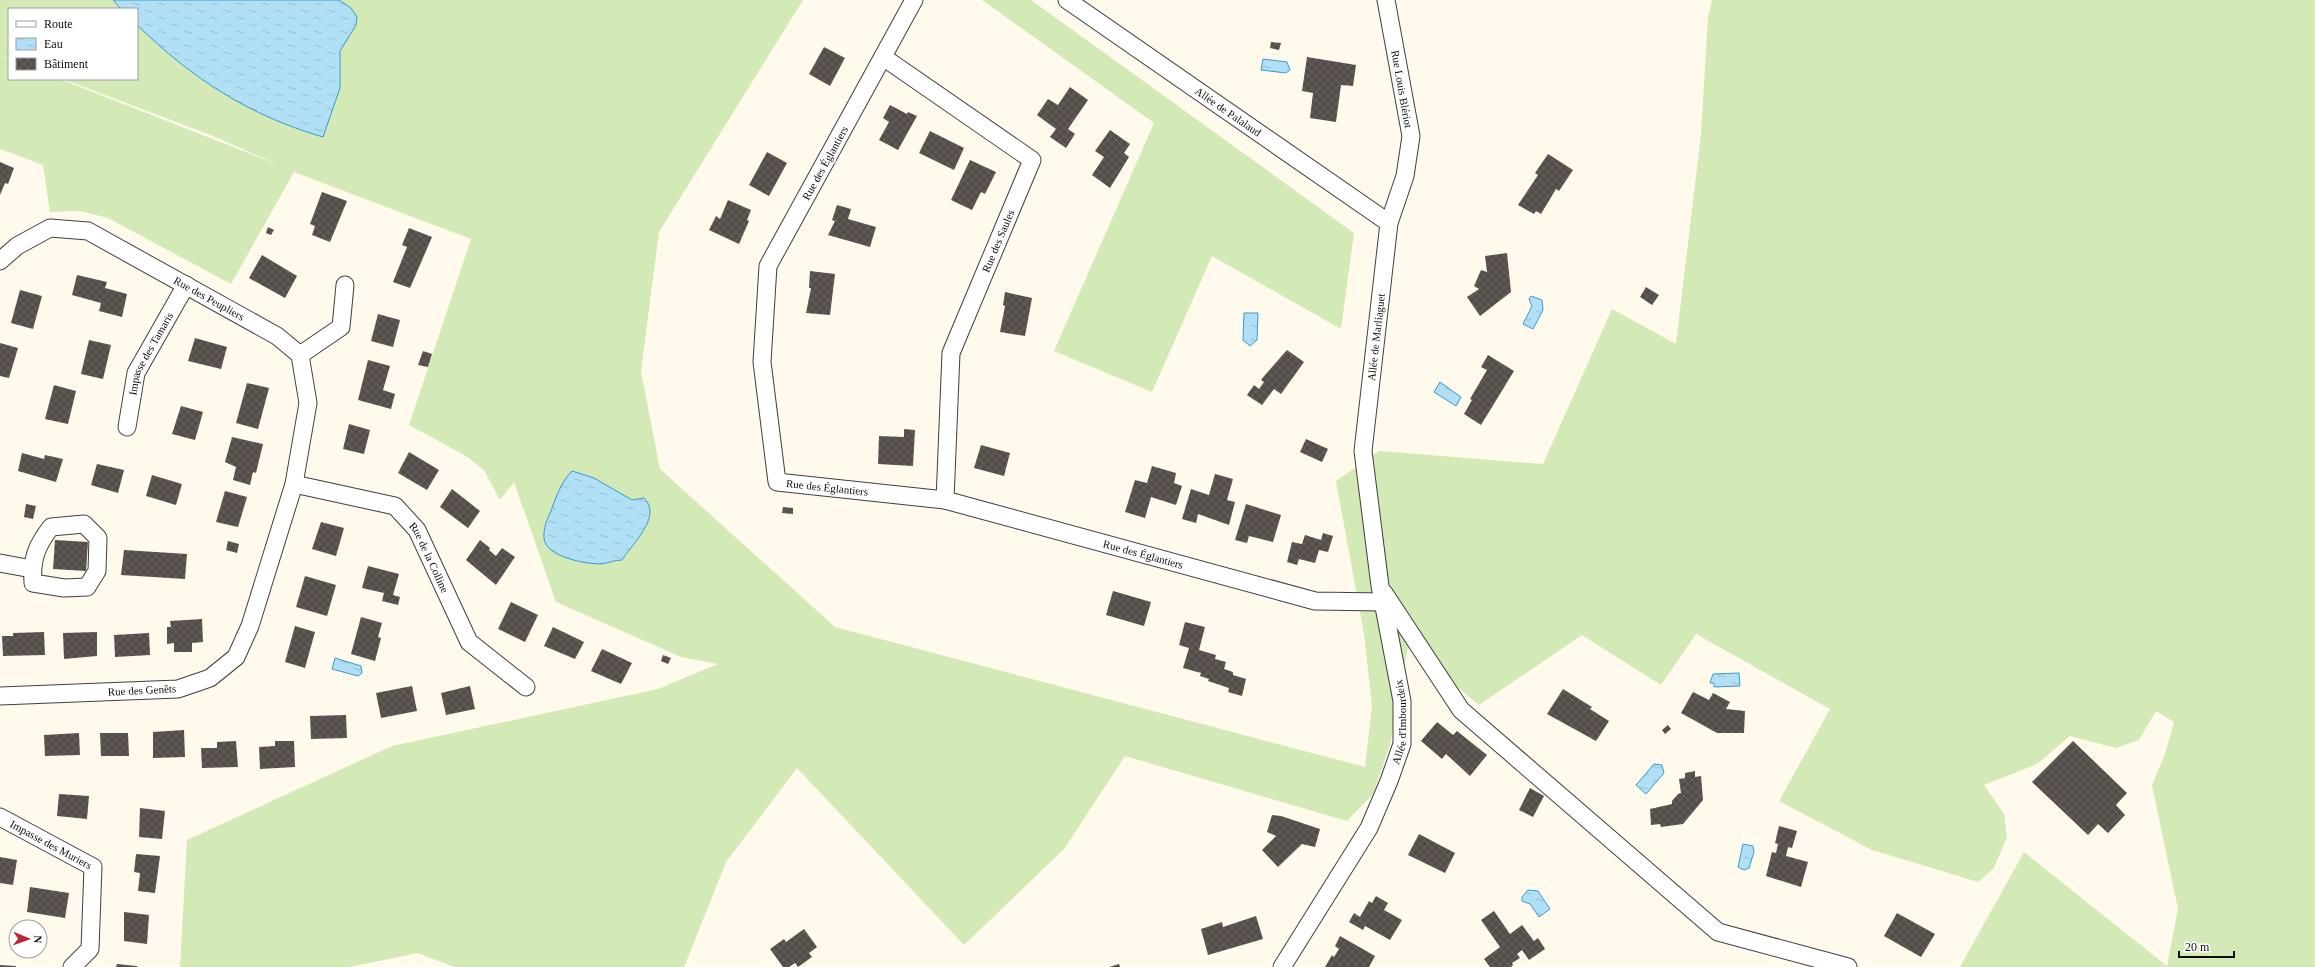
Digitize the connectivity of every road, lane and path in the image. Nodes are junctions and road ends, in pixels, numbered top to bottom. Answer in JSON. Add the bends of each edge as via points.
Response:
{"nodes":[{"id":1,"x":914,"y":0,"type":"edge"},
{"id":2,"x":1067,"y":0,"type":"edge"},
{"id":3,"x":1386,"y":0,"type":"edge"},
{"id":4,"x":883,"y":57,"type":"junction"},
{"id":5,"x":1388,"y":223,"type":"junction"},
{"id":6,"x":0,"y":261,"type":"edge"},
{"id":7,"x":186,"y":285,"type":"junction"},
{"id":8,"x":345,"y":285,"type":"dead end"},
{"id":9,"x":300,"y":356,"type":"junction"},
{"id":10,"x":127,"y":427,"type":"dead end"},
{"id":11,"x":1363,"y":451,"type":"joint"},
{"id":12,"x":294,"y":484,"type":"junction"},
{"id":13,"x":945,"y":500,"type":"junction"},
{"id":14,"x":0,"y":563,"type":"edge"},
{"id":15,"x":32,"y":569,"type":"junction"},
{"id":16,"x":1381,"y":594,"type":"junction"},
{"id":17,"x":526,"y":687,"type":"dead end"},
{"id":18,"x":1,"y":699,"type":"edge"},
{"id":19,"x":0,"y":816,"type":"edge"},
{"id":20,"x":72,"y":967,"type":"edge"},
{"id":21,"x":1282,"y":967,"type":"edge"},
{"id":22,"x":1848,"y":967,"type":"edge"}],
"edges":[{"from":1,"to":4,"type":"street","name":"Rue des Églantiers"},
{"from":2,"to":5,"type":"street","name":"Allée de Palalaud"},
{"from":3,"to":5,"type":"street","name":"Rue Louis Blériot","via":[[1411,136],[1405,176]]},
{"from":4,"to":13,"type":"street","name":"Rue des Saules","via":[[1032,160],[951,353]]},
{"from":4,"to":13,"type":"street","name":"Rue des Églantiers","via":[[768,266],[762,362],[777,482]]},
{"from":5,"to":11,"type":"street","name":"Allée de Marliaguet"},
{"from":6,"to":7,"type":"street","name":"Rue des Peupliers","via":[[17,246],[50,228],[88,231]]},
{"from":7,"to":9,"type":"street","name":"Rue des Peupliers","via":[[277,336]]},
{"from":7,"to":10,"type":"street","name":"Impasse des Tamaris","via":[[136,373]]},
{"from":8,"to":9,"type":"street","via":[[341,327]]},
{"from":9,"to":12,"type":"street","via":[[308,403]]},
{"from":11,"to":16,"type":"street","name":"Allée d'Imbourdeix"},
{"from":12,"to":17,"type":"street","name":"Rue de la Colline","via":[[395,506],[417,530],[470,642]]},
{"from":12,"to":18,"type":"street","name":"Rue des Genêts","via":[[250,626],[236,657],[210,678],[178,689]]},
{"from":13,"to":16,"type":"street","name":"Rue des Églantiers","via":[[1315,602]]},
{"from":14,"to":15,"type":"street"},
{"from":15,"to":15,"type":"street","via":[[33,583],[64,588],[87,587],[97,571],[98,538],[84,524],[51,527],[39,542]]},
{"from":16,"to":21,"type":"street","name":"Allée d'Imbourdeix","via":[[1402,701],[1402,744],[1369,828]]},
{"from":16,"to":22,"type":"street","via":[[1461,710],[1718,932]]},
{"from":19,"to":20,"type":"street","name":"Impasse des Muriers","via":[[93,867],[90,949]]}]}
